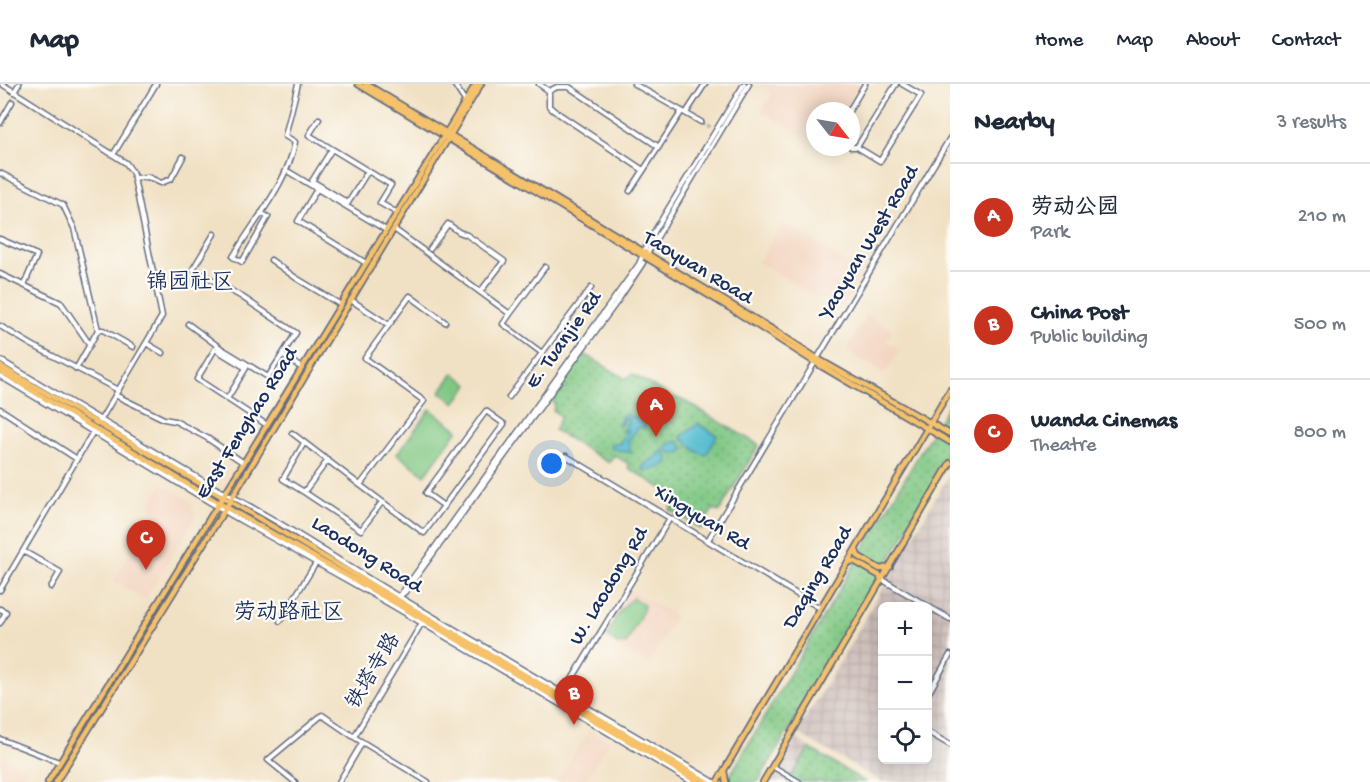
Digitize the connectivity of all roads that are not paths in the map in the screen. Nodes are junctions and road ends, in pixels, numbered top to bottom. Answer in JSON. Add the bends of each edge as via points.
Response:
{"nodes":[{"id":1,"x":1,"y":84,"type":"edge"},
{"id":2,"x":19,"y":84,"type":"edge"},
{"id":3,"x":156,"y":84,"type":"edge"},
{"id":4,"x":298,"y":84,"type":"edge"},
{"id":5,"x":358,"y":84,"type":"edge"},
{"id":6,"x":366,"y":84,"type":"edge"},
{"id":7,"x":454,"y":84,"type":"edge"},
{"id":8,"x":476,"y":84,"type":"edge"},
{"id":9,"x":481,"y":84,"type":"edge"},
{"id":10,"x":539,"y":84,"type":"edge"},
{"id":11,"x":634,"y":84,"type":"edge"},
{"id":12,"x":705,"y":84,"type":"edge"},
{"id":13,"x":744,"y":84,"type":"edge"},
{"id":14,"x":749,"y":84,"type":"edge"},
{"id":15,"x":865,"y":84,"type":"edge"},
{"id":16,"x":896,"y":84,"type":"edge"},
{"id":17,"x":902,"y":84,"type":"edge"},
{"id":18,"x":549,"y":91,"type":"junction"},
{"id":19,"x":14,"y":92,"type":"junction"},
{"id":20,"x":465,"y":101,"type":"junction"},
{"id":21,"x":12,"y":102,"type":"dead end"},
{"id":22,"x":854,"y":102,"type":"edge"},
{"id":23,"x":684,"y":112,"type":"junction"},
{"id":24,"x":319,"y":119,"type":"dead end"},
{"id":25,"x":701,"y":122,"type":"tunnel mouth"},
{"id":26,"x":0,"y":123,"type":"edge"},
{"id":27,"x":711,"y":128,"type":"tunnel mouth"},
{"id":28,"x":716,"y":131,"type":"junction"},
{"id":29,"x":447,"y":135,"type":"junction"},
{"id":30,"x":950,"y":138,"type":"edge"},
{"id":31,"x":860,"y":142,"type":"edge"},
{"id":32,"x":659,"y":147,"type":"junction"},
{"id":33,"x":332,"y":149,"type":"junction"},
{"id":34,"x":860,"y":149,"type":"edge"},
{"id":35,"x":113,"y":155,"type":"junction"},
{"id":36,"x":183,"y":157,"type":"dead end"},
{"id":37,"x":643,"y":170,"type":"junction"},
{"id":38,"x":368,"y":171,"type":"junction"},
{"id":39,"x":289,"y":172,"type":"dead end"},
{"id":40,"x":0,"y":173,"type":"edge"},
{"id":41,"x":134,"y":178,"type":"junction"},
{"id":42,"x":317,"y":189,"type":"junction"},
{"id":43,"x":630,"y":191,"type":"dead end"},
{"id":44,"x":261,"y":213,"type":"junction"},
{"id":45,"x":397,"y":213,"type":"junction"},
{"id":46,"x":394,"y":229,"type":"junction"},
{"id":47,"x":387,"y":230,"type":"junction"},
{"id":48,"x":214,"y":234,"type":"dead end"},
{"id":49,"x":0,"y":239,"type":"edge"},
{"id":50,"x":430,"y":249,"type":"dead end"},
{"id":51,"x":645,"y":255,"type":"junction"},
{"id":52,"x":271,"y":260,"type":"dead end"},
{"id":53,"x":366,"y":263,"type":"junction"},
{"id":54,"x":545,"y":267,"type":"dead end"},
{"id":55,"x":0,"y":274,"type":"edge"},
{"id":56,"x":24,"y":285,"type":"junction"},
{"id":57,"x":591,"y":288,"type":"dead end"},
{"id":58,"x":480,"y":292,"type":"junction"},
{"id":59,"x":351,"y":300,"type":"junction"},
{"id":60,"x":341,"y":305,"type":"junction"},
{"id":61,"x":510,"y":314,"type":"junction"},
{"id":62,"x":445,"y":322,"type":"dead end"},
{"id":63,"x":188,"y":324,"type":"dead end"},
{"id":64,"x":389,"y":325,"type":"junction"},
{"id":65,"x":0,"y":326,"type":"edge"},
{"id":66,"x":98,"y":330,"type":"junction"},
{"id":67,"x":146,"y":343,"type":"junction"},
{"id":68,"x":90,"y":345,"type":"junction"},
{"id":69,"x":133,"y":348,"type":"dead end"},
{"id":70,"x":163,"y":353,"type":"dead end"},
{"id":71,"x":542,"y":353,"type":"junction"},
{"id":72,"x":282,"y":355,"type":"junction"},
{"id":73,"x":0,"y":360,"type":"edge"},
{"id":74,"x":817,"y":361,"type":"junction"},
{"id":75,"x":0,"y":366,"type":"edge"},
{"id":76,"x":302,"y":368,"type":"junction"},
{"id":77,"x":76,"y":369,"type":"junction"},
{"id":78,"x":0,"y":371,"type":"edge"},
{"id":79,"x":0,"y":376,"type":"edge"},
{"id":80,"x":118,"y":390,"type":"junction"},
{"id":81,"x":950,"y":390,"type":"edge"},
{"id":82,"x":115,"y":395,"type":"junction"},
{"id":83,"x":509,"y":397,"type":"dead end"},
{"id":84,"x":227,"y":399,"type":"junction"},
{"id":85,"x":0,"y":410,"type":"edge"},
{"id":86,"x":931,"y":424,"type":"junction"},
{"id":87,"x":267,"y":425,"type":"junction"},
{"id":88,"x":97,"y":426,"type":"junction"},
{"id":89,"x":927,"y":429,"type":"junction"},
{"id":90,"x":292,"y":433,"type":"dead end"},
{"id":91,"x":950,"y":434,"type":"edge"},
{"id":92,"x":950,"y":442,"type":"edge"},
{"id":93,"x":304,"y":443,"type":"junction"},
{"id":94,"x":566,"y":456,"type":"dead end"},
{"id":95,"x":77,"y":459,"type":"junction"},
{"id":96,"x":328,"y":460,"type":"junction"},
{"id":97,"x":244,"y":463,"type":"junction"},
{"id":98,"x":950,"y":463,"type":"edge"},
{"id":99,"x":360,"y":485,"type":"junction"},
{"id":100,"x":304,"y":492,"type":"junction"},
{"id":101,"x":221,"y":500,"type":"junction"},
{"id":102,"x":382,"y":502,"type":"junction"},
{"id":103,"x":228,"y":504,"type":"junction"},
{"id":104,"x":444,"y":506,"type":"junction"},
{"id":105,"x":670,"y":518,"type":"junction"},
{"id":106,"x":708,"y":540,"type":"junction"},
{"id":107,"x":856,"y":548,"type":"junction"},
{"id":108,"x":23,"y":550,"type":"junction"},
{"id":109,"x":848,"y":562,"type":"junction"},
{"id":110,"x":316,"y":563,"type":"junction"},
{"id":111,"x":890,"y":567,"type":"junction"},
{"id":112,"x":882,"y":581,"type":"junction"},
{"id":113,"x":51,"y":588,"type":"dead end"},
{"id":114,"x":0,"y":590,"type":"edge"},
{"id":115,"x":396,"y":602,"type":"junction"},
{"id":116,"x":820,"y":608,"type":"junction"},
{"id":117,"x":0,"y":609,"type":"edge"},
{"id":118,"x":425,"y":618,"type":"junction"},
{"id":119,"x":950,"y":619,"type":"edge"},
{"id":120,"x":280,"y":621,"type":"dead end"},
{"id":121,"x":0,"y":623,"type":"edge"},
{"id":122,"x":950,"y":656,"type":"edge"},
{"id":123,"x":932,"y":686,"type":"edge"},
{"id":124,"x":560,"y":698,"type":"junction"},
{"id":125,"x":932,"y":735,"type":"edge"},
{"id":126,"x":354,"y":737,"type":"junction"},
{"id":127,"x":0,"y":739,"type":"edge"},
{"id":128,"x":362,"y":743,"type":"junction"},
{"id":129,"x":950,"y":745,"type":"edge"},
{"id":130,"x":59,"y":762,"type":"junction"},
{"id":131,"x":772,"y":766,"type":"junction"},
{"id":132,"x":724,"y":771,"type":"junction"},
{"id":133,"x":48,"y":782,"type":"edge"},
{"id":134,"x":56,"y":782,"type":"edge"},
{"id":135,"x":295,"y":782,"type":"edge"},
{"id":136,"x":339,"y":782,"type":"edge"},
{"id":137,"x":428,"y":782,"type":"edge"},
{"id":138,"x":692,"y":782,"type":"edge"},
{"id":139,"x":698,"y":782,"type":"edge"},
{"id":140,"x":707,"y":782,"type":"edge"},
{"id":141,"x":716,"y":782,"type":"edge"},
{"id":142,"x":726,"y":782,"type":"edge"},
{"id":143,"x":763,"y":782,"type":"edge"},
{"id":144,"x":799,"y":782,"type":"edge"}],
"edges":[{"from":1,"to":19,"type":"street"},
{"from":2,"to":19,"type":"street"},
{"from":3,"to":35,"type":"street"},
{"from":4,"to":44,"type":"street","via":[[285,136],[295,142],[293,153]]},
{"from":5,"to":29,"type":"main road"},
{"from":6,"to":29,"type":"main road"},
{"from":7,"to":20,"type":"street"},
{"from":8,"to":20,"type":"main road","name":"East Fenghao Road"},
{"from":9,"to":29,"type":"main road","name":"East Fenghao Road"},
{"from":10,"to":18,"type":"street"},
{"from":11,"to":23,"type":"street"},
{"from":12,"to":23,"type":"street"},
{"from":13,"to":28,"type":"street","name":"E. Tuanjie Rd"},
{"from":14,"to":51,"type":"street"},
{"from":15,"to":22,"type":"street"},
{"from":16,"to":31,"type":"street"},
{"from":17,"to":34,"type":"street","via":[[921,95],[880,161]]},
{"from":18,"to":32,"type":"street","via":[[569,87]]},
{"from":18,"to":37,"type":"street","via":[[549,106],[553,110]]},
{"from":19,"to":35,"type":"street"},
{"from":20,"to":29,"type":"main road","name":"East Fenghao Road"},
{"from":21,"to":26,"type":"street"},
{"from":23,"to":25,"type":"street"},
{"from":23,"to":32,"type":"street"},
{"from":24,"to":33,"type":"street","via":[[309,135]]},
{"from":27,"to":28,"type":"street"},
{"from":28,"to":51,"type":"street","name":"E. Tuanjie Rd"},
{"from":29,"to":45,"type":"main road","name":"East Fenghao Road"},
{"from":29,"to":46,"type":"main road","name":"East Fenghao Road"},
{"from":29,"to":51,"type":"main road","name":"Taoyuan Road"},
{"from":30,"to":74,"type":"street","name":"Yaoyuan West Road"},
{"from":32,"to":37,"type":"street"},
{"from":33,"to":38,"type":"street"},
{"from":33,"to":38,"type":"street","via":[[312,181],[348,203]]},
{"from":35,"to":41,"type":"street","via":[[126,163]]},
{"from":36,"to":41,"type":"street","via":[[171,179],[161,183],[148,177]]},
{"from":37,"to":43,"type":"street"},
{"from":38,"to":45,"type":"street","via":[[392,185],[380,202]]},
{"from":39,"to":42,"type":"street"},
{"from":40,"to":66,"type":"street","via":[[63,205],[74,228]]},
{"from":41,"to":67,"type":"street","via":[[162,316]]},
{"from":42,"to":47,"type":"street"},
{"from":42,"to":53,"type":"street","via":[[298,221]]},
{"from":44,"to":44,"type":"street","via":[[268,217],[242,262],[233,257]]},
{"from":45,"to":47,"type":"main road","name":"East Fenghao Road"},
{"from":46,"to":58,"type":"street"},
{"from":46,"to":59,"type":"main road","name":"East Fenghao Road"},
{"from":47,"to":53,"type":"main road","name":"East Fenghao Road"},
{"from":48,"to":72,"type":"street","via":[[194,269],[296,333]]},
{"from":49,"to":56,"type":"street","via":[[37,255]]},
{"from":50,"to":58,"type":"street","via":[[448,224],[504,261]]},
{"from":51,"to":74,"type":"main road","name":"Taoyuan Road"},
{"from":51,"to":115,"type":"street","name":"E. Tuanjie Rd"},
{"from":52,"to":60,"type":"street"},
{"from":53,"to":60,"type":"main road","name":"East Fenghao Road"},
{"from":54,"to":61,"type":"street"},
{"from":55,"to":56,"type":"street"},
{"from":56,"to":68,"type":"street","via":[[61,303]]},
{"from":57,"to":71,"type":"street"},
{"from":58,"to":61,"type":"street"},
{"from":59,"to":64,"type":"street"},
{"from":59,"to":103,"type":"main road","name":"East Fenghao Road"},
{"from":60,"to":76,"type":"main road","name":"East Fenghao Road"},
{"from":61,"to":71,"type":"street","via":[[503,324]]},
{"from":62,"to":64,"type":"street","via":[[410,296]]},
{"from":63,"to":72,"type":"street","via":[[268,377]]},
{"from":64,"to":99,"type":"street","via":[[365,358],[424,401]]},
{"from":65,"to":77,"type":"street"},
{"from":66,"to":68,"type":"street"},
{"from":66,"to":69,"type":"street"},
{"from":67,"to":70,"type":"street"},
{"from":67,"to":80,"type":"street"},
{"from":68,"to":77,"type":"street"},
{"from":71,"to":83,"type":"street"},
{"from":72,"to":76,"type":"street"},
{"from":73,"to":88,"type":"street","name":"Laodong Road"},
{"from":74,"to":86,"type":"main road","name":"Taoyuan Road"},
{"from":74,"to":89,"type":"main road","name":"Taoyuan Road"},
{"from":74,"to":106,"type":"street","name":"Yaoyuan West Road"},
{"from":75,"to":88,"type":"main road","name":"Laodong Road"},
{"from":76,"to":87,"type":"main road","name":"East Fenghao Road"},
{"from":77,"to":80,"type":"street"},
{"from":78,"to":88,"type":"main road","name":"Laodong Road"},
{"from":79,"to":88,"type":"street","name":"Laodong Road"},
{"from":80,"to":82,"type":"street"},
{"from":81,"to":86,"type":"main road","name":"Daqing Road"},
{"from":82,"to":88,"type":"street"},
{"from":82,"to":97,"type":"street","via":[[176,421]]},
{"from":84,"to":84,"type":"street","via":[[197,379],[215,349],[246,368]]},
{"from":84,"to":87,"type":"street"},
{"from":85,"to":95,"type":"street"},
{"from":86,"to":89,"type":"main road","name":"Daqing Road"},
{"from":86,"to":91,"type":"main road","name":"Taoyuan Road"},
{"from":87,"to":97,"type":"main road","name":"East Fenghao Road"},
{"from":88,"to":95,"type":"street"},
{"from":88,"to":101,"type":"main road","name":"Laodong Road"},
{"from":88,"to":101,"type":"street","name":"Laodong Road"},
{"from":89,"to":92,"type":"main road","name":"Taoyuan Road"},
{"from":89,"to":107,"type":"main road","name":"Daqing Road"},
{"from":90,"to":93,"type":"street"},
{"from":93,"to":96,"type":"street"},
{"from":93,"to":100,"type":"street","via":[[283,479]]},
{"from":94,"to":105,"type":"street","name":"Xingyuan Rd"},
{"from":95,"to":108,"type":"street"},
{"from":96,"to":99,"type":"street"},
{"from":96,"to":100,"type":"street"},
{"from":97,"to":101,"type":"main road","name":"East Fenghao Road"},
{"from":98,"to":111,"type":"main road"},
{"from":99,"to":102,"type":"street"},
{"from":100,"to":102,"type":"street","via":[[362,530]]},
{"from":101,"to":103,"type":"main road","name":"Laodong Road"},
{"from":101,"to":103,"type":"street","name":"Laodong Road"},
{"from":101,"to":130,"type":"main road","name":"East Fenghao Road"},
{"from":102,"to":104,"type":"street","via":[[424,533]]},
{"from":103,"to":110,"type":"street","name":"Laodong Road"},
{"from":103,"to":115,"type":"main road","name":"Laodong Road"},
{"from":103,"to":134,"type":"main road","name":"East Fenghao Road"},
{"from":104,"to":104,"type":"street","via":[[504,424],[486,411],[426,493]]},
{"from":105,"to":106,"type":"street","name":"Xingyuan Rd"},
{"from":105,"to":124,"type":"street","name":"W. Laodong Rd"},
{"from":106,"to":116,"type":"street","name":"Xingyuan Rd"},
{"from":107,"to":109,"type":"main road","name":"Daqing Road"},
{"from":107,"to":111,"type":"main road","via":[[858,556],[872,564],[882,569]]},
{"from":108,"to":113,"type":"street","via":[[60,572]]},
{"from":108,"to":114,"type":"street"},
{"from":109,"to":112,"type":"main road","via":[[854,561]]},
{"from":109,"to":116,"type":"main road","name":"Daqing Road"},
{"from":110,"to":115,"type":"street","name":"Laodong Road"},
{"from":110,"to":120,"type":"street"},
{"from":111,"to":112,"type":"main road"},
{"from":112,"to":119,"type":"street"},
{"from":112,"to":131,"type":"main road"},
{"from":115,"to":118,"type":"main road","name":"Laodong Road"},
{"from":116,"to":132,"type":"main road","name":"Daqing Road"},
{"from":117,"to":121,"type":"street","via":[[6,612]]},
{"from":118,"to":124,"type":"main road","name":"Laodong Road"},
{"from":118,"to":126,"type":"street","name":"铁塔寺路"},
{"from":122,"to":123,"type":"street"},
{"from":124,"to":138,"type":"street","name":"Laodong Road"},
{"from":124,"to":139,"type":"main road","name":"Laodong Road"},
{"from":124,"to":140,"type":"main road","name":"Laodong Road"},
{"from":124,"to":141,"type":"street","name":"Laodong Road"},
{"from":125,"to":129,"type":"street"},
{"from":126,"to":128,"type":"street","name":"铁塔寺路"},
{"from":126,"to":135,"type":"street","via":[[321,715],[268,760]]},
{"from":127,"to":130,"type":"street"},
{"from":128,"to":136,"type":"street"},
{"from":128,"to":137,"type":"street","name":"铁塔寺路"},
{"from":130,"to":133,"type":"main road","name":"East Fenghao Road"},
{"from":131,"to":143,"type":"main road"},
{"from":131,"to":144,"type":"street"},
{"from":132,"to":141,"type":"main road","name":"Daqing Road"},
{"from":132,"to":142,"type":"main road"}]}
